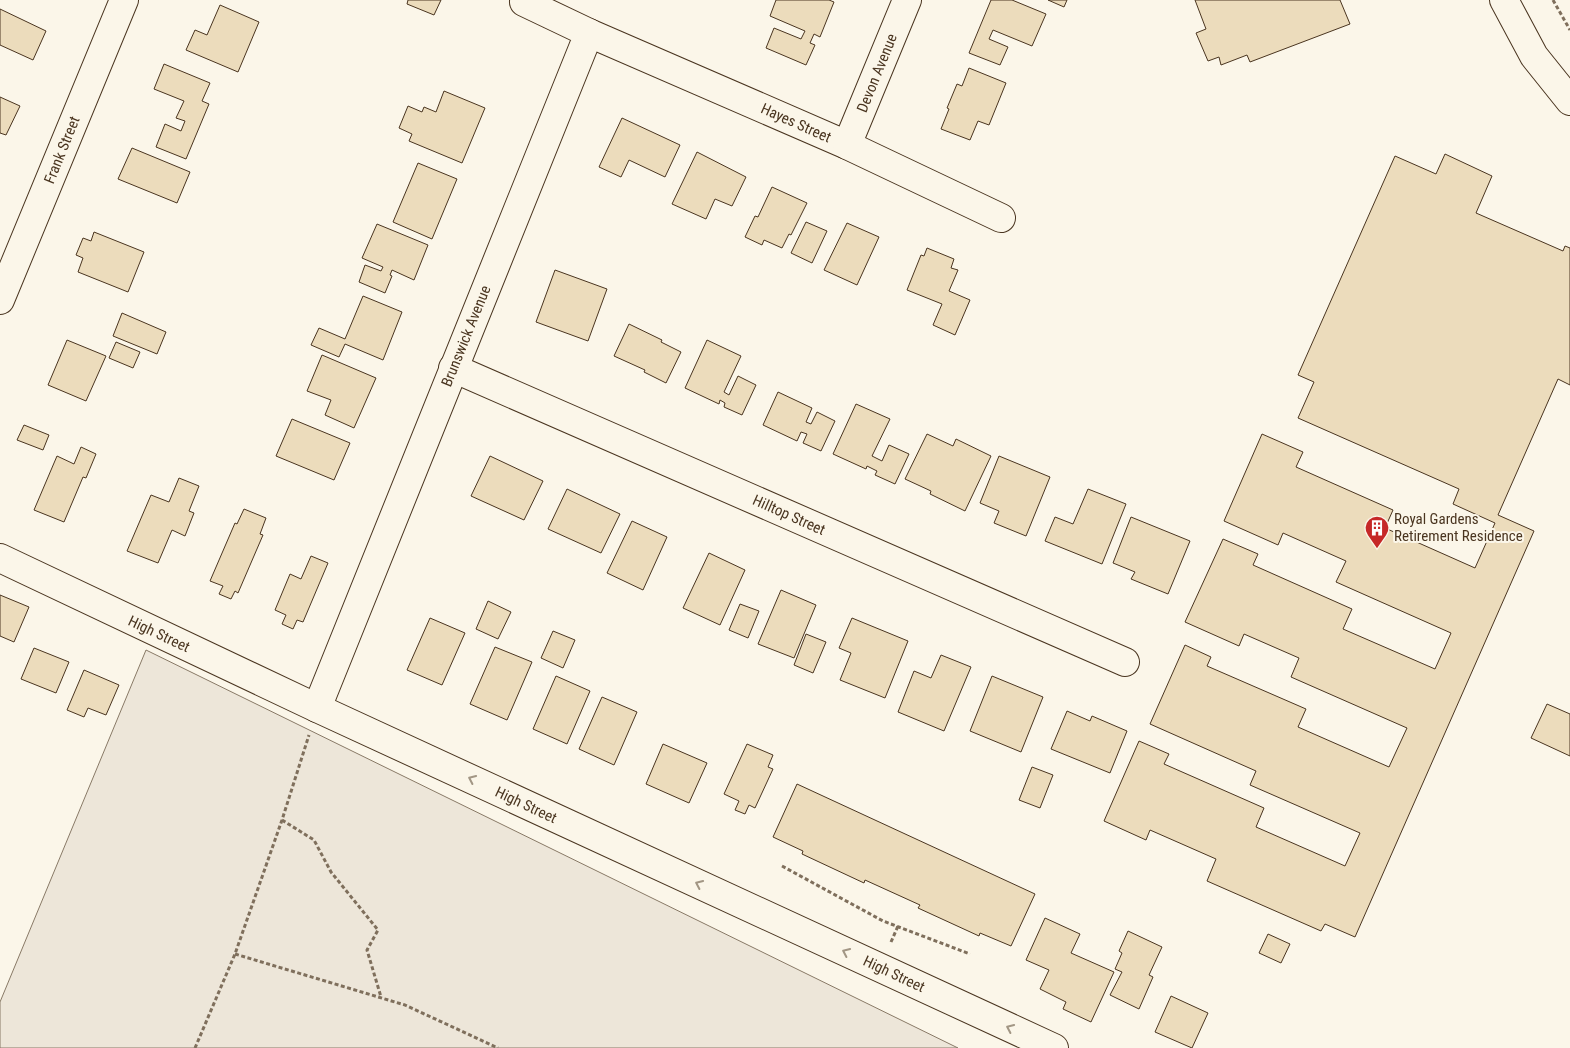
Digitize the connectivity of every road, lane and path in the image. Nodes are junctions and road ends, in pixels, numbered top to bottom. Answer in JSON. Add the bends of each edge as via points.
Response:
{"nodes":[{"id":1,"x":124,"y":0,"type":"edge"},
{"id":2,"x":525,"y":0,"type":"edge"},
{"id":3,"x":907,"y":0,"type":"edge"},
{"id":4,"x":1504,"y":0,"type":"edge"},
{"id":5,"x":1554,"y":0,"type":"edge"},
{"id":6,"x":1570,"y":30,"type":"edge"},
{"id":7,"x":589,"y":33,"type":"junction"},
{"id":8,"x":1570,"y":101,"type":"edge"},
{"id":9,"x":847,"y":145,"type":"junction"},
{"id":10,"x":1001,"y":218,"type":"dead end"},
{"id":11,"x":0,"y":300,"type":"edge"},
{"id":12,"x":454,"y":368,"type":"junction"},
{"id":13,"x":0,"y":558,"type":"edge"},
{"id":14,"x":1125,"y":662,"type":"dead end"},
{"id":15,"x":317,"y":708,"type":"junction"},
{"id":16,"x":282,"y":820,"type":"junction"},
{"id":17,"x":782,"y":866,"type":"dead end"},
{"id":18,"x":235,"y":954,"type":"junction"},
{"id":19,"x":970,"y":954,"type":"dead end"},
{"id":20,"x":381,"y":998,"type":"junction"},
{"id":21,"x":195,"y":1048,"type":"edge"},
{"id":22,"x":498,"y":1048,"type":"edge"},
{"id":23,"x":1054,"y":1048,"type":"edge"}],
"edges":[{"from":1,"to":11,"type":"street","name":"Frank Street"},
{"from":2,"to":7,"type":"street"},
{"from":3,"to":9,"type":"street","name":"Devon Avenue"},
{"from":4,"to":8,"type":"street","via":[[1534,56]]},
{"from":5,"to":6,"type":"path"},
{"from":7,"to":9,"type":"street","name":"Hayes Street"},
{"from":7,"to":12,"type":"street","name":"Brunswick Avenue"},
{"from":9,"to":10,"type":"street","name":"Hayes Street"},
{"from":12,"to":14,"type":"street","name":"Hilltop Street"},
{"from":12,"to":15,"type":"street","name":"Brunswick Avenue"},
{"from":13,"to":15,"type":"street","name":"High Street"},
{"from":15,"to":16,"type":"path"},
{"from":23,"to":15,"type":"street","name":"High Street","one_way":true},
{"from":16,"to":18,"type":"path"},
{"from":16,"to":20,"type":"path","via":[[314,840],[331,872],[378,930],[367,950]]},
{"from":17,"to":19,"type":"path","via":[[883,921]]},
{"from":18,"to":20,"type":"path"},
{"from":18,"to":21,"type":"path"},
{"from":20,"to":22,"type":"path","via":[[405,1005]]}]}
